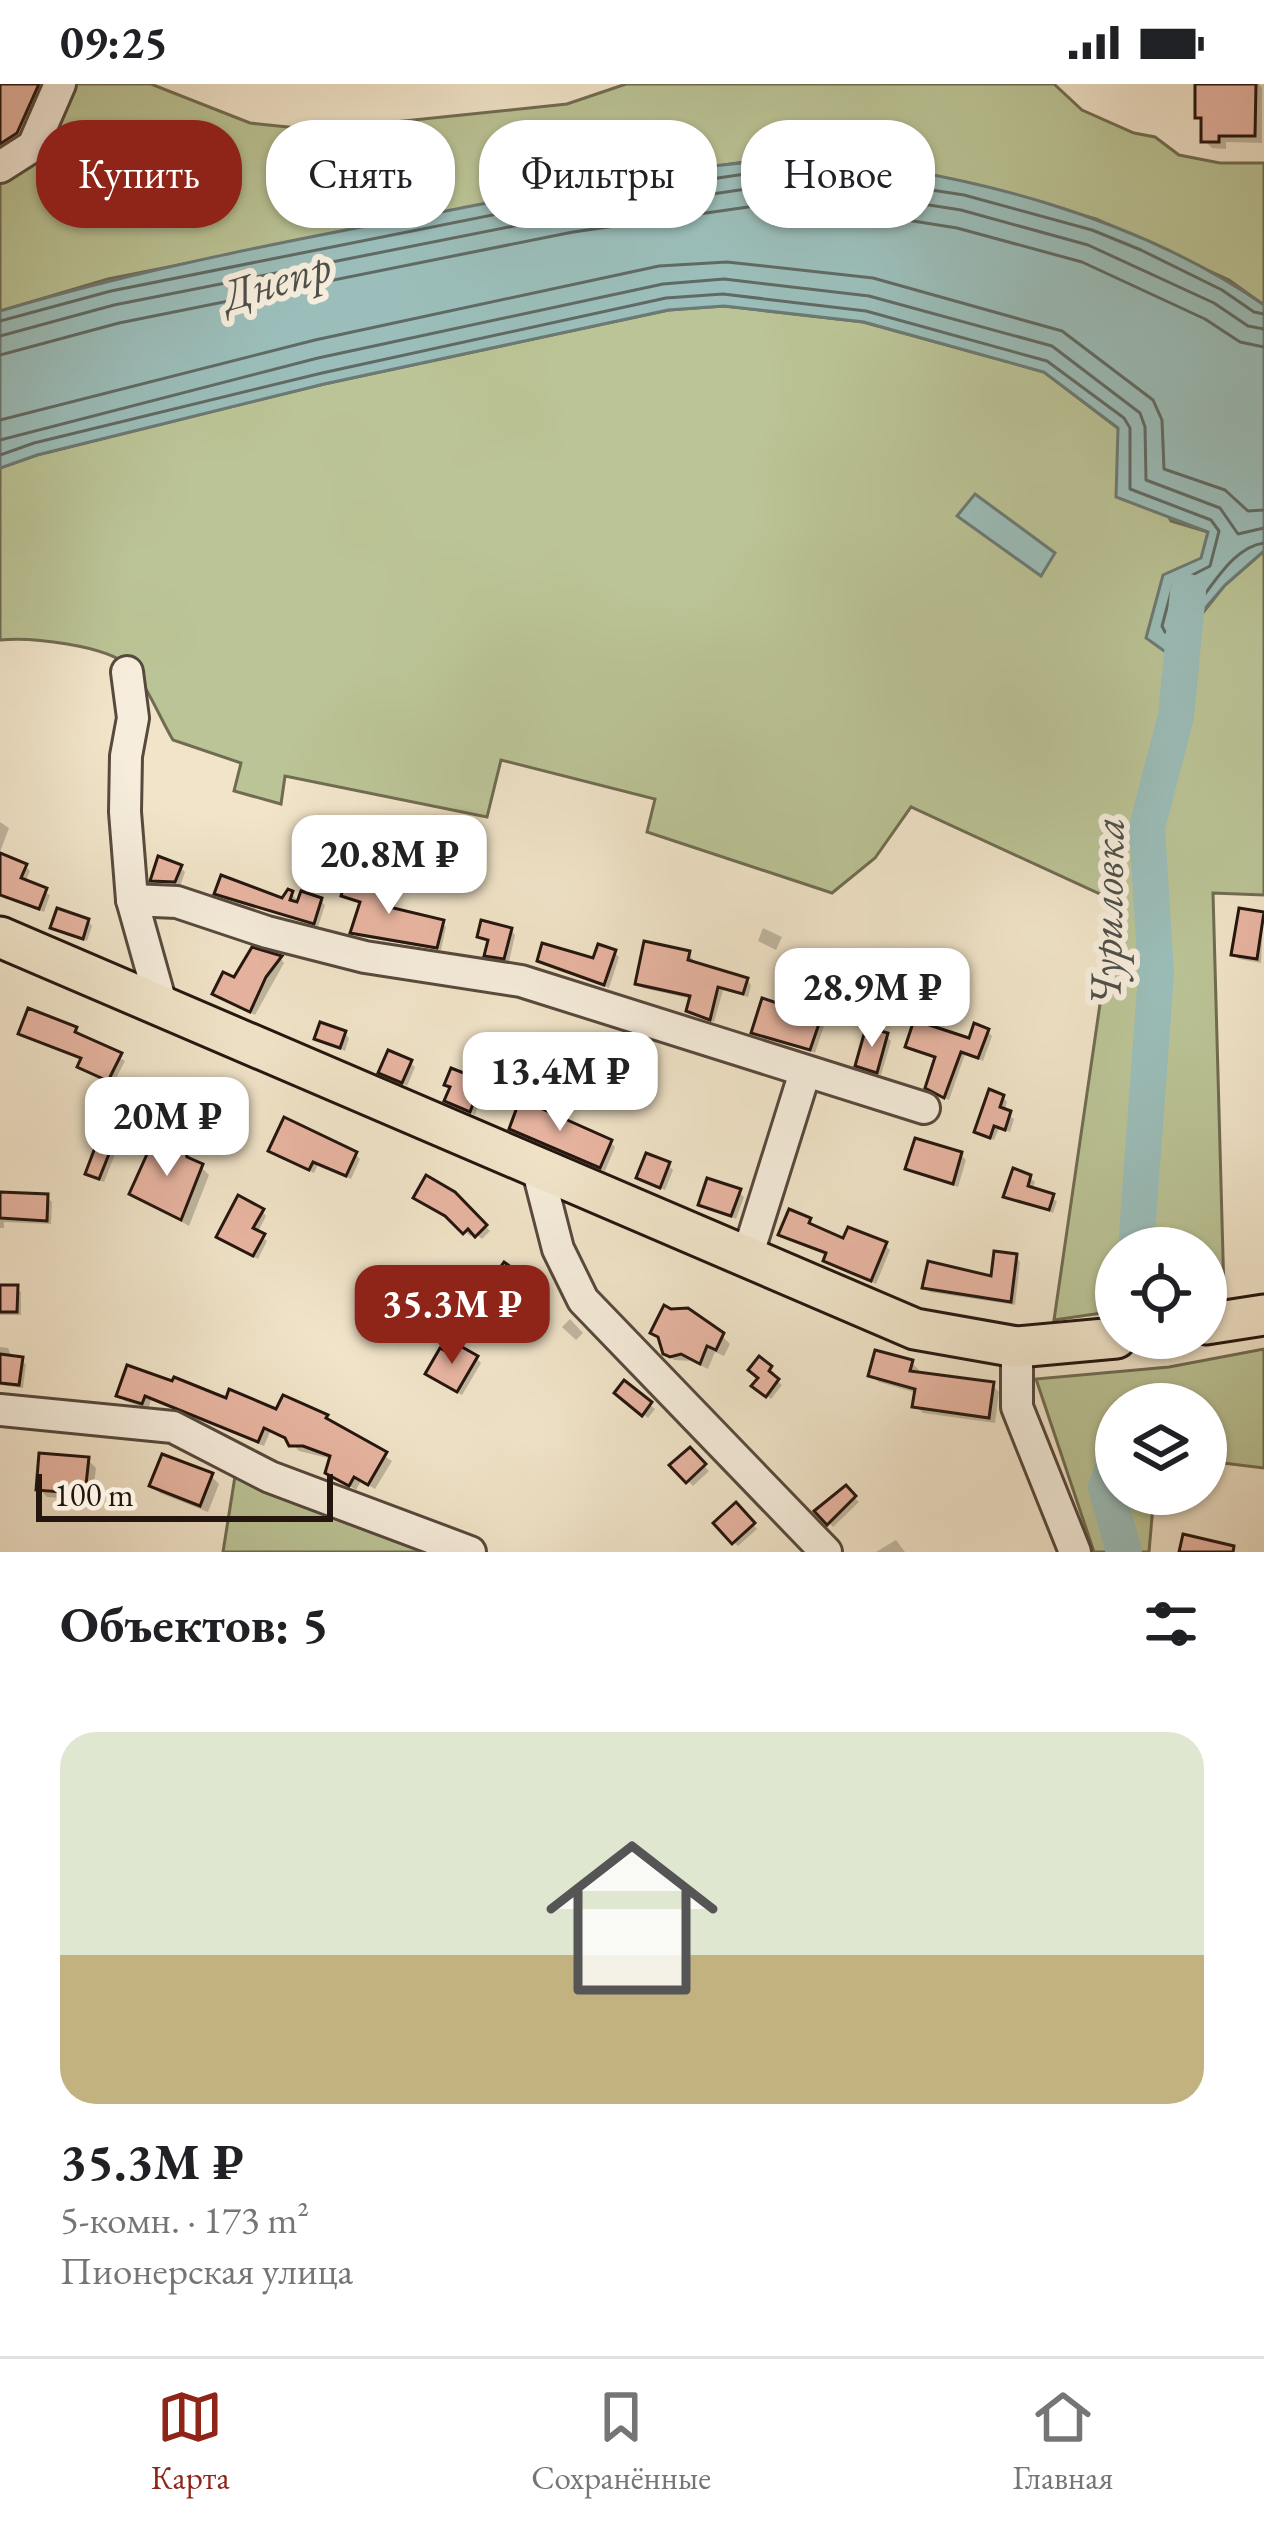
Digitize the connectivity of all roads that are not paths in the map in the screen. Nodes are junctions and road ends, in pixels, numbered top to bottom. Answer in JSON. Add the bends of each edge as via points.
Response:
{"nodes":[{"id":1,"x":60,"y":84,"type":"edge"},
{"id":2,"x":0,"y":167,"type":"edge"},
{"id":3,"x":127,"y":672,"type":"dead end"},
{"id":4,"x":132,"y":900,"type":"junction"},
{"id":5,"x":0,"y":937,"type":"edge"},
{"id":6,"x":162,"y":1007,"type":"junction"},
{"id":7,"x":805,"y":1072,"type":"junction"},
{"id":8,"x":924,"y":1108,"type":"dead end"},
{"id":9,"x":537,"y":1167,"type":"junction"},
{"id":10,"x":746,"y":1260,"type":"junction"},
{"id":11,"x":1264,"y":1315,"type":"edge"},
{"id":12,"x":1227,"y":1321,"type":"edge"},
{"id":13,"x":1095,"y":1340,"type":"edge"},
{"id":14,"x":1018,"y":1347,"type":"junction"},
{"id":15,"x":0,"y":1410,"type":"edge"},
{"id":16,"x":470,"y":1552,"type":"edge"},
{"id":17,"x":826,"y":1552,"type":"edge"},
{"id":18,"x":1075,"y":1552,"type":"edge"}],
"edges":[{"from":1,"to":2,"type":"street","via":[[32,146]]},
{"from":3,"to":4,"type":"street","via":[[133,718],[124,812]]},
{"from":4,"to":6,"type":"street"},
{"from":4,"to":7,"type":"street","via":[[177,902],[365,957],[521,981]]},
{"from":5,"to":6,"type":"main road"},
{"from":6,"to":9,"type":"main road"},
{"from":7,"to":8,"type":"street"},
{"from":7,"to":10,"type":"street"},
{"from":9,"to":10,"type":"main road"},
{"from":9,"to":17,"type":"street","via":[[558,1249],[583,1300]]},
{"from":10,"to":14,"type":"main road","via":[[914,1329]]},
{"from":11,"to":12,"type":"main road"},
{"from":13,"to":14,"type":"main road"},
{"from":14,"to":18,"type":"street","via":[[1018,1407]]},
{"from":15,"to":16,"type":"street","via":[[173,1427],[271,1478]]}]}
